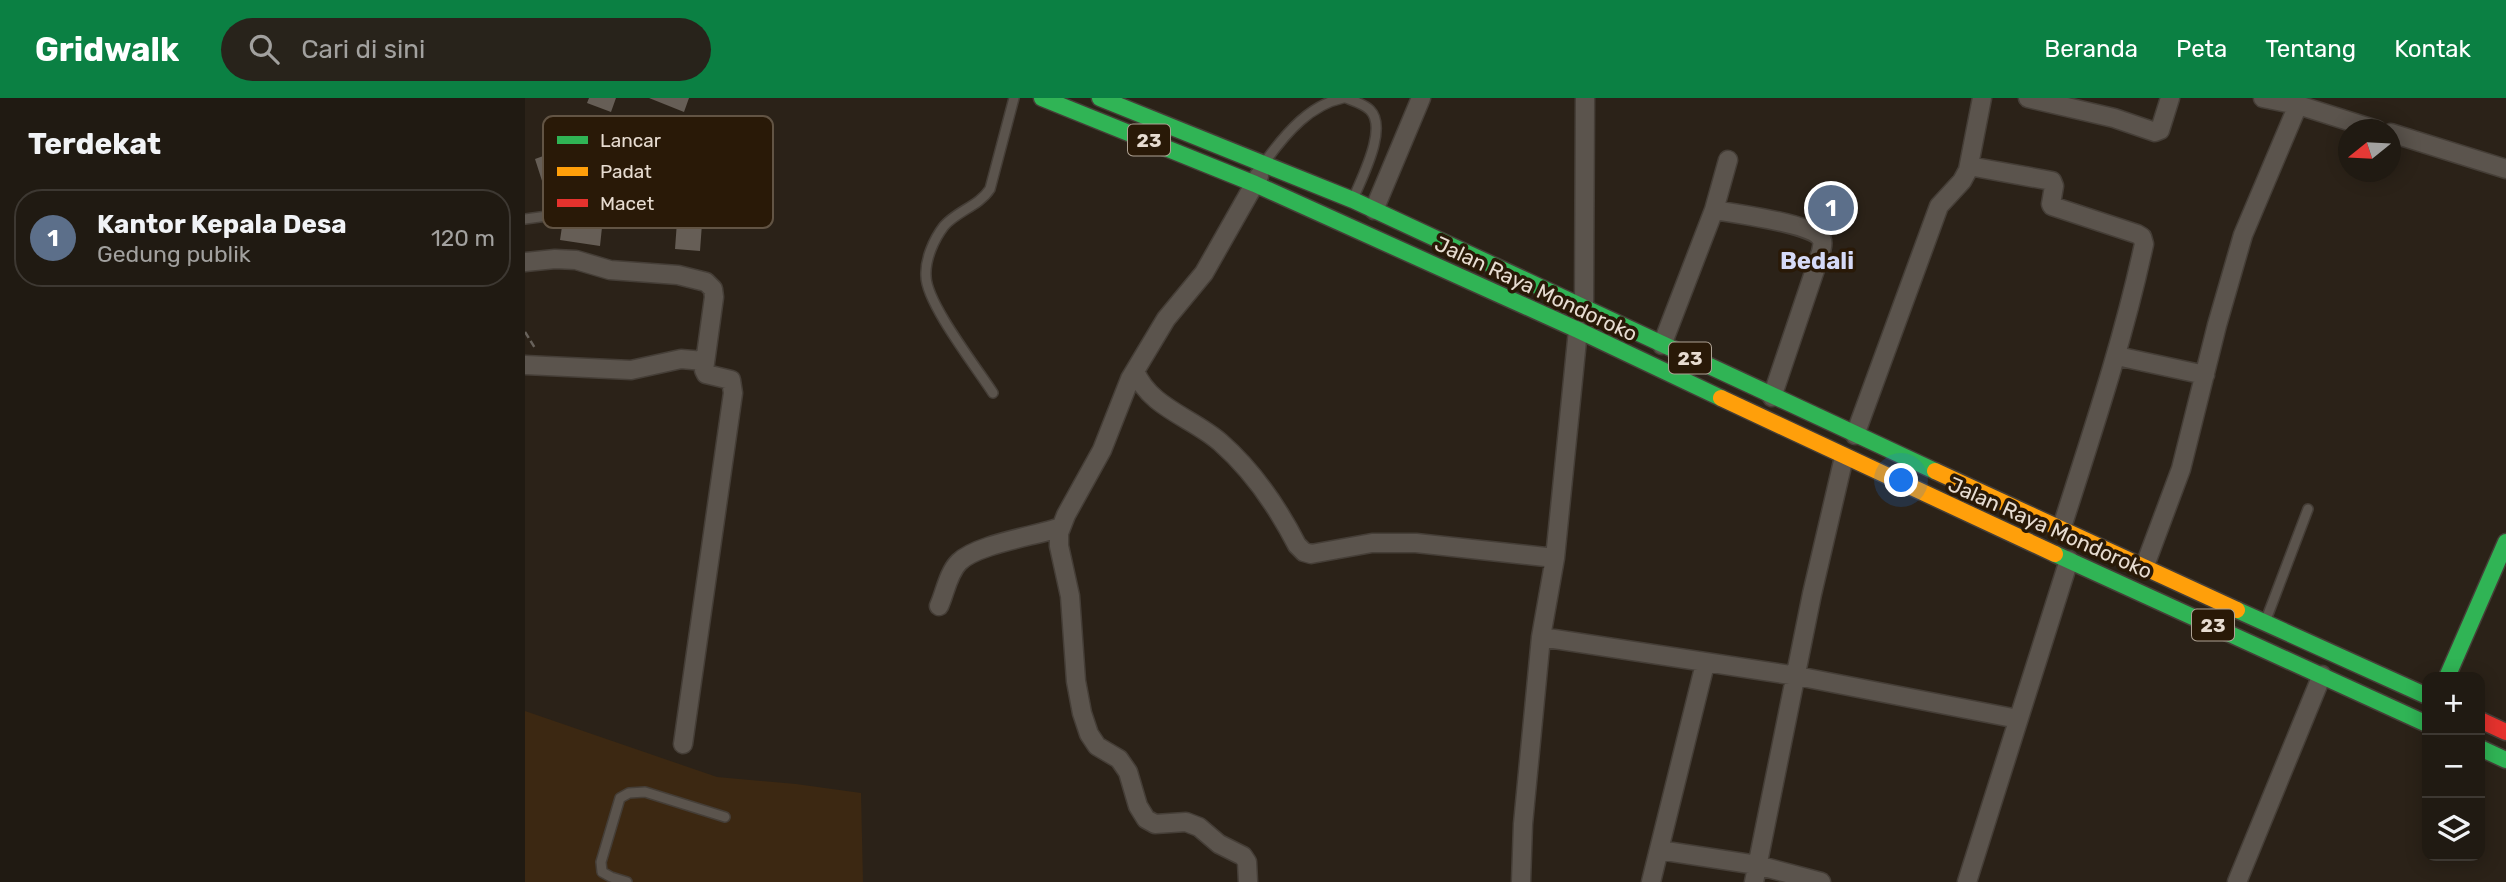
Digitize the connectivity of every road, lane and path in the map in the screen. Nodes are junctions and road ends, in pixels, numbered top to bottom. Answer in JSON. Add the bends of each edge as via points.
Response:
{"nodes":[{"id":1,"x":1014,"y":98,"type":"edge"},
{"id":2,"x":1042,"y":98,"type":"edge"},
{"id":3,"x":1100,"y":98,"type":"edge"},
{"id":4,"x":1344,"y":98,"type":"edge"},
{"id":5,"x":1422,"y":98,"type":"edge"},
{"id":6,"x":1585,"y":98,"type":"edge"},
{"id":7,"x":1982,"y":98,"type":"edge"},
{"id":8,"x":2028,"y":98,"type":"edge"},
{"id":9,"x":2170,"y":98,"type":"edge"},
{"id":10,"x":2263,"y":98,"type":"edge"},
{"id":11,"x":2298,"y":105,"type":"junction"},
{"id":12,"x":2342,"y":119,"type":"edge"},
{"id":13,"x":2401,"y":137,"type":"edge"},
{"id":14,"x":1728,"y":160,"type":"dead end"},
{"id":15,"x":1264,"y":163,"type":"junction"},
{"id":16,"x":1969,"y":166,"type":"junction"},
{"id":17,"x":2506,"y":169,"type":"edge"},
{"id":18,"x":1255,"y":184,"type":"junction"},
{"id":19,"x":1353,"y":200,"type":"junction"},
{"id":20,"x":1374,"y":209,"type":"junction"},
{"id":21,"x":1714,"y":209,"type":"junction"},
{"id":22,"x":543,"y":217,"type":"edge"},
{"id":23,"x":525,"y":219,"type":"edge"},
{"id":24,"x":1346,"y":225,"type":"junction"},
{"id":25,"x":525,"y":262,"type":"edge"},
{"id":26,"x":1584,"y":307,"type":"junction"},
{"id":27,"x":1579,"y":330,"type":"junction"},
{"id":28,"x":1662,"y":345,"type":"junction"},
{"id":29,"x":2117,"y":356,"type":"junction"},
{"id":30,"x":704,"y":360,"type":"junction"},
{"id":31,"x":525,"y":365,"type":"edge"},
{"id":32,"x":1135,"y":371,"type":"junction"},
{"id":33,"x":2205,"y":375,"type":"junction"},
{"id":34,"x":993,"y":393,"type":"dead end"},
{"id":35,"x":1772,"y":397,"type":"junction"},
{"id":36,"x":1854,"y":435,"type":"junction"},
{"id":37,"x":1844,"y":457,"type":"junction"},
{"id":38,"x":2008,"y":505,"type":"junction"},
{"id":39,"x":2308,"y":509,"type":"dead end"},
{"id":40,"x":1064,"y":521,"type":"junction"},
{"id":41,"x":1998,"y":527,"type":"junction"},
{"id":42,"x":2061,"y":530,"type":"junction"},
{"id":43,"x":2506,"y":542,"type":"edge"},
{"id":44,"x":1555,"y":558,"type":"junction"},
{"id":45,"x":2069,"y":560,"type":"junction"},
{"id":46,"x":2144,"y":568,"type":"junction"},
{"id":47,"x":939,"y":606,"type":"dead end"},
{"id":48,"x":2265,"y":622,"type":"junction"},
{"id":49,"x":1541,"y":637,"type":"junction"},
{"id":50,"x":1706,"y":664,"type":"junction"},
{"id":51,"x":2449,"y":672,"type":"edge"},
{"id":52,"x":2322,"y":675,"type":"junction"},
{"id":53,"x":1797,"y":677,"type":"junction"},
{"id":54,"x":2422,"y":694,"type":"edge"},
{"id":55,"x":2018,"y":719,"type":"junction"},
{"id":56,"x":2422,"y":721,"type":"edge"},
{"id":57,"x":2485,"y":722,"type":"edge"},
{"id":58,"x":2506,"y":732,"type":"edge"},
{"id":59,"x":683,"y":744,"type":"dead end"},
{"id":60,"x":2485,"y":750,"type":"edge"},
{"id":61,"x":2506,"y":760,"type":"edge"},
{"id":62,"x":725,"y":817,"type":"dead end"},
{"id":63,"x":1659,"y":850,"type":"junction"},
{"id":64,"x":1756,"y":873,"type":"edge"},
{"id":65,"x":627,"y":882,"type":"edge"},
{"id":66,"x":1248,"y":882,"type":"edge"},
{"id":67,"x":1521,"y":882,"type":"edge"},
{"id":68,"x":1651,"y":882,"type":"edge"},
{"id":69,"x":1821,"y":882,"type":"edge"},
{"id":70,"x":1967,"y":882,"type":"edge"},
{"id":71,"x":2237,"y":882,"type":"edge"}],
"edges":[{"from":1,"to":34,"type":"lane","via":[[989,189],[943,228],[934,241],[926,277],[935,304]]},
{"from":2,"to":18,"type":"main road","name":"Jalan Raya Mondoroko","number":"23"},
{"from":3,"to":15,"type":"main road","name":"Jalan Raya Mondoroko","number":"23"},
{"from":4,"to":15,"type":"lane","via":[[1311,111]]},
{"from":4,"to":19,"type":"lane","via":[[1371,111],[1377,123],[1376,139]]},
{"from":5,"to":20,"type":"street"},
{"from":6,"to":26,"type":"street"},
{"from":7,"to":16,"type":"street"},
{"from":8,"to":9,"type":"street","via":[[2155,132]]},
{"from":10,"to":11,"type":"street"},
{"from":11,"to":12,"type":"street"},
{"from":11,"to":33,"type":"street","via":[[2243,235]]},
{"from":13,"to":17,"type":"street"},
{"from":14,"to":21,"type":"street"},
{"from":15,"to":18,"type":"street"},
{"from":15,"to":19,"type":"main road","name":"Jalan Raya Mondoroko","number":"23"},
{"from":16,"to":29,"type":"street","via":[[2052,181],[2052,206],[2142,237]]},
{"from":16,"to":36,"type":"street","via":[[1939,206]]},
{"from":18,"to":24,"type":"main road","name":"Jalan Raya Mondoroko","number":"23"},
{"from":18,"to":32,"type":"street","via":[[1204,273],[1166,319]]},
{"from":19,"to":20,"type":"main road","name":"Jalan Raya Mondoroko","number":"23"},
{"from":19,"to":24,"type":"lane"},
{"from":20,"to":26,"type":"main road","name":"Jalan Raya Mondoroko","number":"23"},
{"from":21,"to":28,"type":"street"},
{"from":21,"to":35,"type":"street","via":[[1776,221],[1818,234],[1822,240]]},
{"from":22,"to":23,"type":"lane"},
{"from":24,"to":27,"type":"main road","name":"Jalan Raya Mondoroko","number":"23"},
{"from":25,"to":30,"type":"street","via":[[576,260],[610,270],[706,282],[714,298]]},
{"from":26,"to":28,"type":"main road","name":"Jalan Raya Mondoroko","number":"23"},
{"from":27,"to":37,"type":"main road","name":"Jalan Raya Mondoroko","number":"23"},
{"from":27,"to":44,"type":"street"},
{"from":28,"to":35,"type":"main road","name":"Jalan Raya Mondoroko","number":"23"},
{"from":29,"to":33,"type":"street"},
{"from":29,"to":42,"type":"street"},
{"from":30,"to":31,"type":"street","via":[[681,359],[631,369]]},
{"from":30,"to":59,"type":"street","via":[[706,374],[731,380],[733,393]]},
{"from":32,"to":40,"type":"street","via":[[1114,425]]},
{"from":32,"to":44,"type":"street","via":[[1146,391],[1218,440],[1239,460],[1304,552],[1372,543],[1416,543]]},
{"from":33,"to":46,"type":"street","via":[[2181,469]]},
{"from":35,"to":36,"type":"main road","name":"Jalan Raya Mondoroko","number":"23"},
{"from":36,"to":38,"type":"main road","name":"Jalan Raya Mondoroko","number":"23"},
{"from":37,"to":41,"type":"main road","name":"Jalan Raya Mondoroko","number":"23"},
{"from":37,"to":53,"type":"street"},
{"from":38,"to":41,"type":"main road"},
{"from":38,"to":42,"type":"main road","name":"Jalan Raya Mondoroko","number":"23"},
{"from":39,"to":48,"type":"lane"},
{"from":40,"to":47,"type":"street","via":[[960,561]]},
{"from":40,"to":66,"type":"street","via":[[1059,546],[1070,596],[1076,681],[1089,734],[1097,746],[1119,758],[1146,819],[1155,824],[1186,822],[1199,827],[1244,856]]},
{"from":41,"to":45,"type":"main road","name":"Jalan Raya Mondoroko","number":"23"},
{"from":42,"to":46,"type":"main road","name":"Jalan Raya Mondoroko","number":"23"},
{"from":43,"to":51,"type":"main road"},
{"from":44,"to":49,"type":"street"},
{"from":45,"to":52,"type":"main road","name":"Jalan Raya Mondoroko","number":"23"},
{"from":45,"to":55,"type":"street"},
{"from":46,"to":48,"type":"main road","name":"Jalan Raya Mondoroko","number":"23"},
{"from":48,"to":54,"type":"main road","name":"Jalan Raya Mondoroko","number":"23"},
{"from":49,"to":50,"type":"street"},
{"from":49,"to":67,"type":"street"},
{"from":50,"to":53,"type":"street"},
{"from":50,"to":63,"type":"street"},
{"from":52,"to":56,"type":"main road","name":"Jalan Raya Mondoroko","number":"23"},
{"from":52,"to":71,"type":"street"},
{"from":53,"to":55,"type":"street"},
{"from":53,"to":64,"type":"street"},
{"from":55,"to":70,"type":"street"},
{"from":57,"to":58,"type":"main road"},
{"from":60,"to":61,"type":"main road"},
{"from":62,"to":65,"type":"lane","via":[[645,792],[620,798],[601,862],[602,872]]},
{"from":63,"to":64,"type":"street"},
{"from":63,"to":68,"type":"street"},
{"from":64,"to":69,"type":"street"}]}
